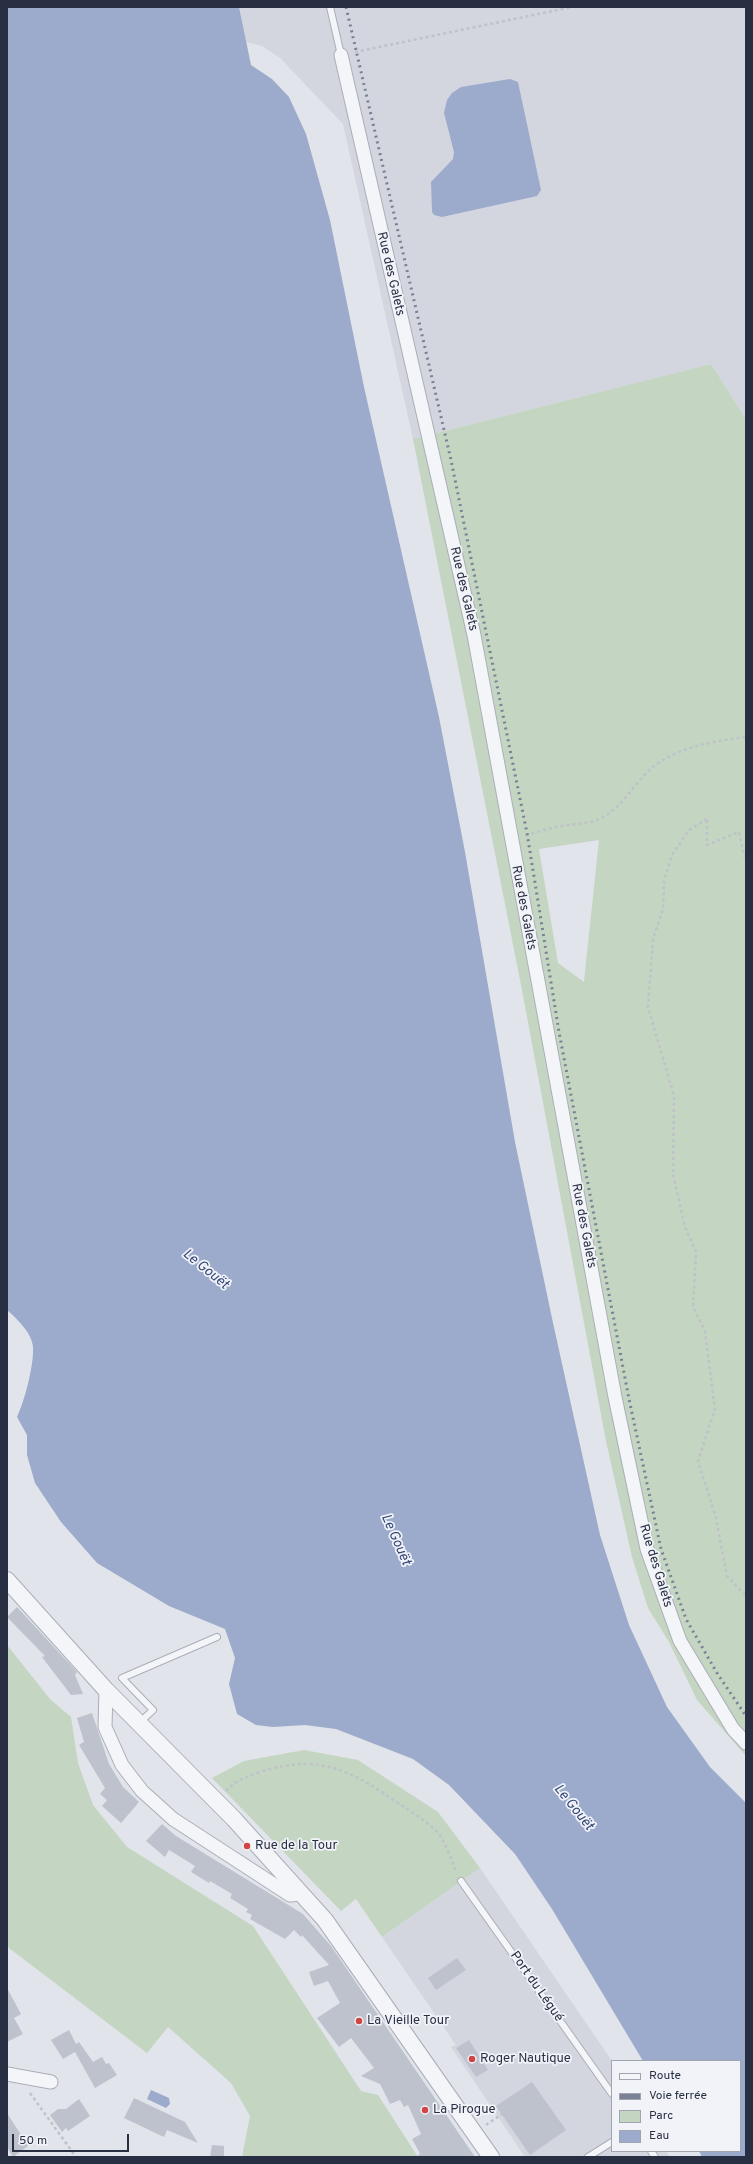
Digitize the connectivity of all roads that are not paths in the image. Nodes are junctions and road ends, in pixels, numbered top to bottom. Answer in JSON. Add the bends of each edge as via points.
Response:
{"nodes":[{"id":1,"x":330,"y":7,"type":"edge"},
{"id":2,"x":341,"y":55,"type":"joint"},
{"id":3,"x":7,"y":1580,"type":"edge"},
{"id":4,"x":217,"y":1637,"type":"dead end"},
{"id":5,"x":106,"y":1690,"type":"junction"},
{"id":6,"x":139,"y":1723,"type":"junction"},
{"id":7,"x":746,"y":1743,"type":"edge"},
{"id":8,"x":461,"y":1881,"type":"road end"},
{"id":9,"x":302,"y":1894,"type":"junction"},
{"id":10,"x":13,"y":2075,"type":"edge"},
{"id":11,"x":51,"y":2082,"type":"dead end"},
{"id":12,"x":611,"y":2093,"type":"edge"},
{"id":13,"x":611,"y":2143,"type":"edge"},
{"id":14,"x":491,"y":2157,"type":"edge"},
{"id":15,"x":588,"y":2157,"type":"edge"}],
"edges":[{"from":1,"to":2,"type":"lane"},
{"from":2,"to":7,"type":"street","name":"Rue des Galets","via":[[474,635],[615,1397],[647,1549],[680,1641],[733,1729]]},
{"from":3,"to":5,"type":"street"},
{"from":4,"to":6,"type":"lane","via":[[122,1678],[153,1710]]},
{"from":5,"to":6,"type":"street"},
{"from":5,"to":9,"type":"street","via":[[105,1727],[122,1765],[142,1791],[173,1819],[290,1895]]},
{"from":6,"to":9,"type":"street"},
{"from":8,"to":12,"type":"lane","name":"Port du Légué"},
{"from":9,"to":14,"type":"street","via":[[348,1951]]},
{"from":10,"to":11,"type":"street"},
{"from":13,"to":15,"type":"lane"}]}
